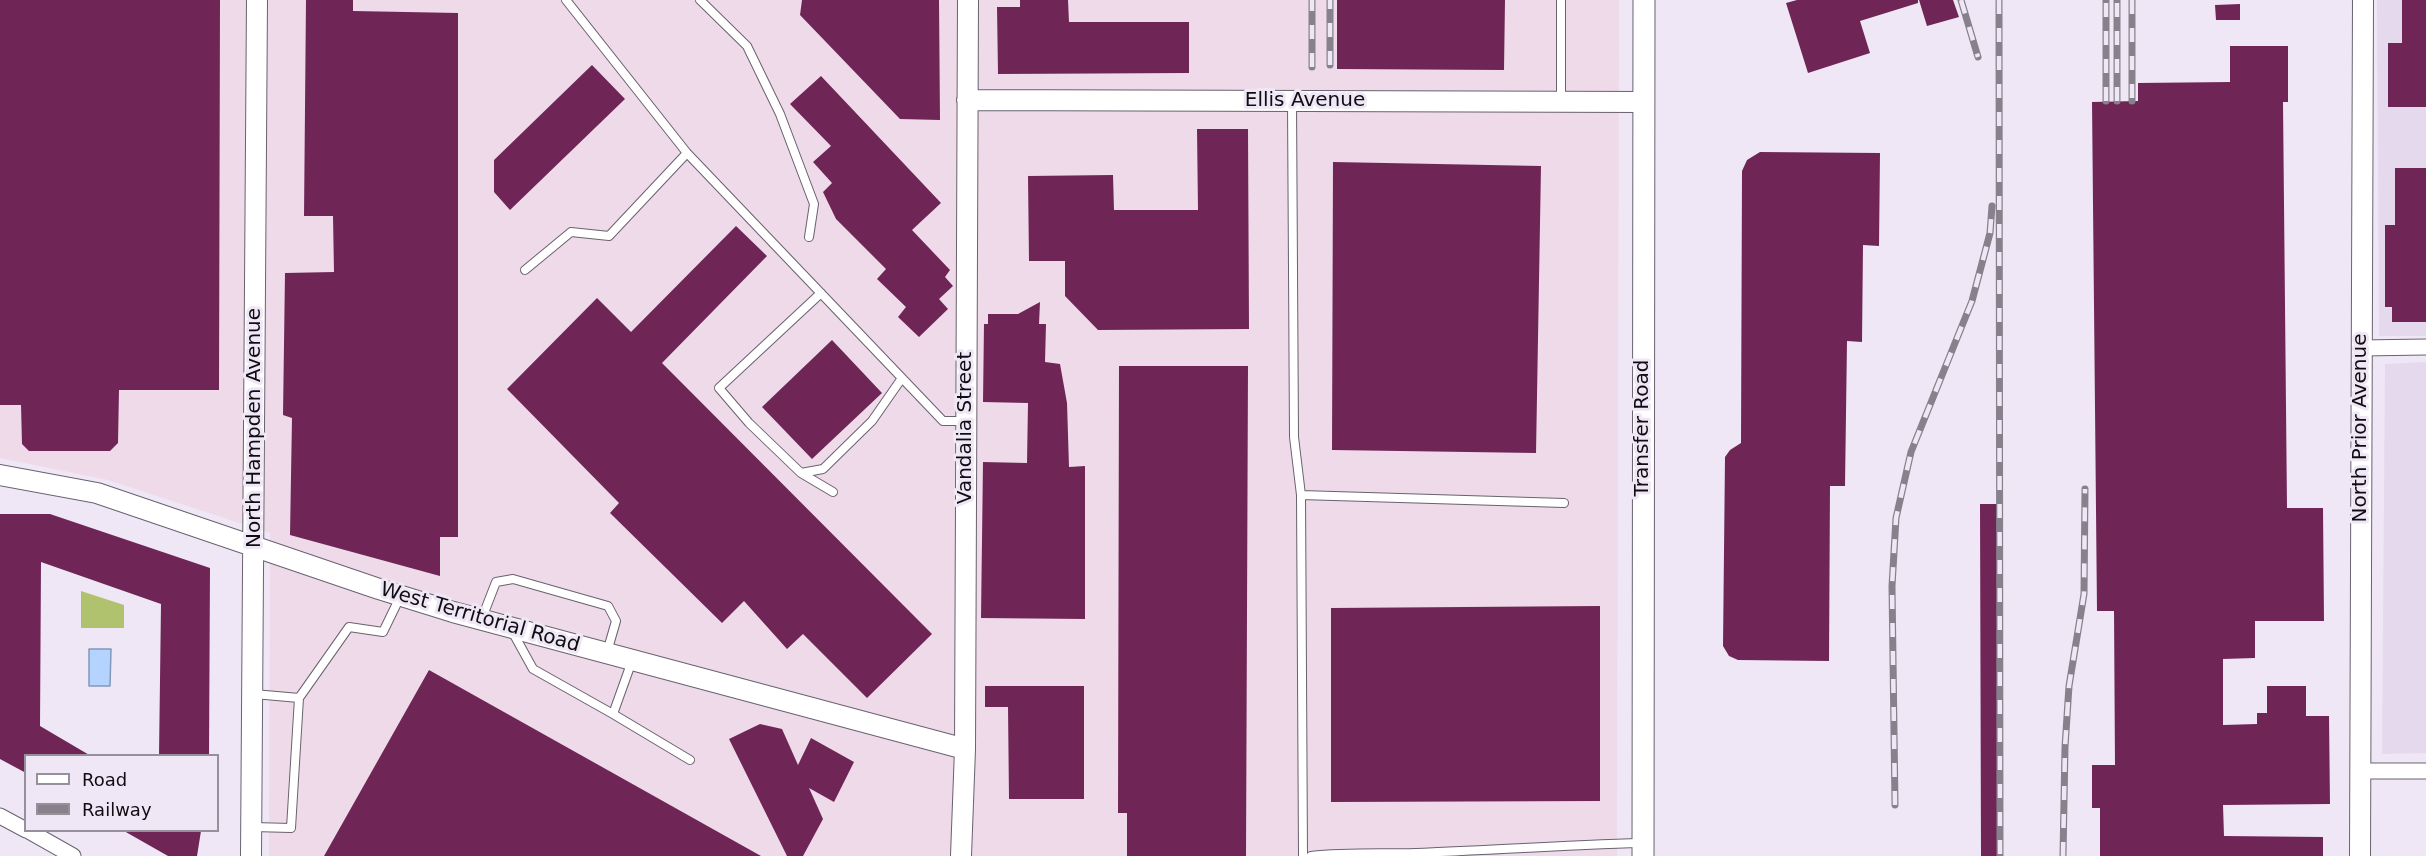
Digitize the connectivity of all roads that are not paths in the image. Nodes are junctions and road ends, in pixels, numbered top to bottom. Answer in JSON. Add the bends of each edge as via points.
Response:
{"nodes":[{"id":1,"x":257,"y":0,"type":"edge"},
{"id":2,"x":566,"y":0,"type":"edge"},
{"id":3,"x":700,"y":0,"type":"edge"},
{"id":4,"x":968,"y":0,"type":"edge"},
{"id":5,"x":1561,"y":0,"type":"edge"},
{"id":6,"x":1644,"y":0,"type":"edge"},
{"id":7,"x":2363,"y":0,"type":"edge"},
{"id":8,"x":967,"y":100,"type":"junction"},
{"id":9,"x":1292,"y":101,"type":"junction"},
{"id":10,"x":1562,"y":102,"type":"junction"},
{"id":11,"x":1643,"y":102,"type":"junction"},
{"id":12,"x":687,"y":153,"type":"junction"},
{"id":13,"x":809,"y":237,"type":"dead end"},
{"id":14,"x":525,"y":270,"type":"dead end"},
{"id":15,"x":821,"y":293,"type":"junction"},
{"id":16,"x":2426,"y":347,"type":"edge"},
{"id":17,"x":2361,"y":348,"type":"junction"},
{"id":18,"x":902,"y":378,"type":"junction"},
{"id":19,"x":966,"y":421,"type":"junction"},
{"id":20,"x":801,"y":473,"type":"junction"},
{"id":21,"x":0,"y":475,"type":"edge"},
{"id":22,"x":833,"y":492,"type":"dead end"},
{"id":23,"x":1301,"y":495,"type":"junction"},
{"id":24,"x":1564,"y":503,"type":"dead end"},
{"id":25,"x":254,"y":546,"type":"junction"},
{"id":26,"x":400,"y":596,"type":"junction"},
{"id":27,"x":482,"y":619,"type":"junction"},
{"id":28,"x":510,"y":627,"type":"junction"},
{"id":29,"x":607,"y":653,"type":"junction"},
{"id":30,"x":632,"y":660,"type":"junction"},
{"id":31,"x":253,"y":694,"type":"junction"},
{"id":32,"x":299,"y":698,"type":"junction"},
{"id":33,"x":613,"y":714,"type":"junction"},
{"id":34,"x":965,"y":748,"type":"junction"},
{"id":35,"x":690,"y":760,"type":"dead end"},
{"id":36,"x":2360,"y":771,"type":"junction"},
{"id":37,"x":2426,"y":771,"type":"edge"},
{"id":38,"x":0,"y":816,"type":"edge"},
{"id":39,"x":251,"y":827,"type":"junction"},
{"id":40,"x":24,"y":829,"type":"edge"},
{"id":41,"x":30,"y":832,"type":"edge"},
{"id":42,"x":1643,"y":850,"type":"edge"},
{"id":43,"x":73,"y":856,"type":"edge"},
{"id":44,"x":251,"y":856,"type":"edge"},
{"id":45,"x":961,"y":856,"type":"edge"},
{"id":46,"x":1303,"y":856,"type":"edge"},
{"id":47,"x":1311,"y":856,"type":"edge"},
{"id":48,"x":2360,"y":856,"type":"edge"}],
"edges":[{"from":1,"to":25,"type":"street","name":"North Hampden Avenue"},
{"from":2,"to":12,"type":"lane"},
{"from":3,"to":13,"type":"lane","via":[[747,46],[780,114],[814,204]]},
{"from":4,"to":8,"type":"street","name":"Vandalia Street"},
{"from":5,"to":10,"type":"lane"},
{"from":6,"to":11,"type":"main road","name":"Transfer Road"},
{"from":7,"to":17,"type":"street","name":"North Prior Avenue"},
{"from":8,"to":9,"type":"street","name":"Ellis Avenue"},
{"from":8,"to":19,"type":"street","name":"Vandalia Street"},
{"from":9,"to":10,"type":"street","name":"Ellis Avenue"},
{"from":9,"to":23,"type":"lane","via":[[1294,437]]},
{"from":10,"to":11,"type":"street","name":"Ellis Avenue"},
{"from":11,"to":42,"type":"main road","name":"Transfer Road"},
{"from":12,"to":14,"type":"lane","via":[[609,236],[571,232]]},
{"from":12,"to":15,"type":"lane"},
{"from":15,"to":18,"type":"lane"},
{"from":15,"to":20,"type":"lane","via":[[719,388]]},
{"from":16,"to":17,"type":"street"},
{"from":17,"to":36,"type":"street","name":"North Prior Avenue"},
{"from":18,"to":19,"type":"lane","via":[[943,421]]},
{"from":18,"to":20,"type":"lane","via":[[872,421],[823,469]]},
{"from":19,"to":34,"type":"street","name":"Vandalia Street"},
{"from":20,"to":22,"type":"lane"},
{"from":21,"to":25,"type":"street","name":"West Territorial Road","via":[[97,493]]},
{"from":23,"to":24,"type":"lane"},
{"from":23,"to":46,"type":"lane"},
{"from":25,"to":26,"type":"street","name":"West Territorial Road"},
{"from":25,"to":31,"type":"street","name":"North Hampden Avenue"},
{"from":26,"to":27,"type":"street","name":"West Territorial Road"},
{"from":26,"to":32,"type":"lane","via":[[383,632],[349,627]]},
{"from":27,"to":28,"type":"street","name":"West Territorial Road"},
{"from":27,"to":29,"type":"lane","via":[[496,582],[513,579],[608,606],[616,621]]},
{"from":28,"to":29,"type":"street","name":"West Territorial Road"},
{"from":28,"to":33,"type":"lane","via":[[533,669]]},
{"from":29,"to":30,"type":"street","name":"West Territorial Road"},
{"from":30,"to":33,"type":"lane"},
{"from":30,"to":34,"type":"street","name":"West Territorial Road"},
{"from":31,"to":32,"type":"lane"},
{"from":31,"to":39,"type":"street","name":"North Hampden Avenue"},
{"from":32,"to":39,"type":"lane","via":[[291,828]]},
{"from":33,"to":35,"type":"lane"},
{"from":34,"to":45,"type":"street","name":"Vandalia Street"},
{"from":36,"to":37,"type":"street"},
{"from":36,"to":48,"type":"street","name":"North Prior Avenue"},
{"from":38,"to":40,"type":"street"},
{"from":39,"to":44,"type":"street","name":"North Hampden Avenue"},
{"from":41,"to":43,"type":"street"},
{"from":42,"to":47,"type":"lane","via":[[1524,846]]}]}
